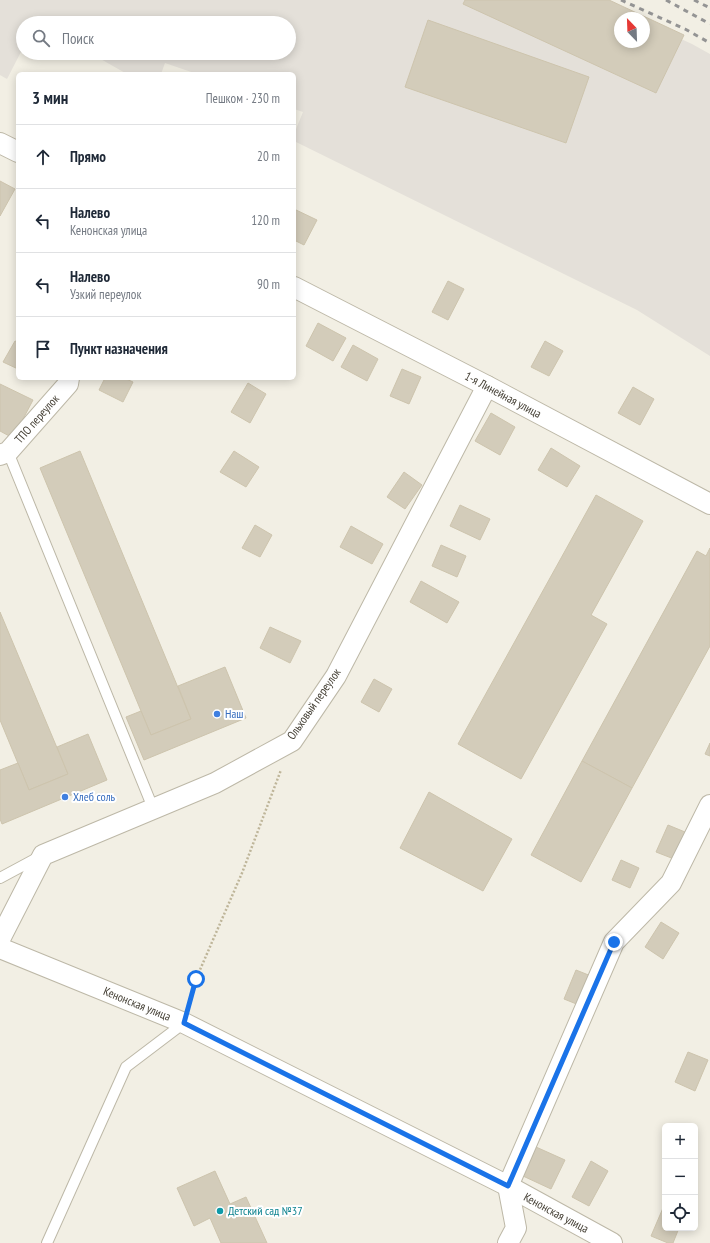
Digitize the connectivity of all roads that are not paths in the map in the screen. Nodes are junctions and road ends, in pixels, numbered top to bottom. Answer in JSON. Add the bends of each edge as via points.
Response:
{"nodes":[{"id":1,"x":0,"y":143,"type":"edge"},
{"id":2,"x":16,"y":151,"type":"edge"},
{"id":3,"x":296,"y":288,"type":"edge"},
{"id":4,"x":69,"y":380,"type":"edge"},
{"id":5,"x":487,"y":386,"type":"junction"},
{"id":6,"x":4,"y":454,"type":"edge"},
{"id":7,"x":710,"y":504,"type":"edge"},
{"id":8,"x":710,"y":805,"type":"edge"},
{"id":9,"x":153,"y":808,"type":"junction"},
{"id":10,"x":43,"y":855,"type":"junction"},
{"id":11,"x":0,"y":878,"type":"edge"},
{"id":12,"x":0,"y":939,"type":"edge"},
{"id":13,"x":0,"y":948,"type":"edge"},
{"id":14,"x":184,"y":1023,"type":"junction"},
{"id":15,"x":508,"y":1186,"type":"junction"},
{"id":16,"x":47,"y":1243,"type":"edge"},
{"id":17,"x":508,"y":1243,"type":"edge"},
{"id":18,"x":612,"y":1243,"type":"edge"}],
"edges":[{"from":1,"to":2,"type":"street"},
{"from":3,"to":5,"type":"street","name":"1-я Линейная улица"},
{"from":4,"to":6,"type":"street","name":"ТПО переулок","via":[[68,384]]},
{"from":5,"to":7,"type":"street","name":"1-я Линейная улица"},
{"from":5,"to":9,"type":"street","name":"Ольховый переулок","via":[[336,676],[292,741],[215,783]]},
{"from":6,"to":9,"type":"lane"},
{"from":8,"to":15,"type":"street","via":[[671,883],[614,942]]},
{"from":9,"to":10,"type":"street","name":"Ольховый переулок"},
{"from":10,"to":11,"type":"lane"},
{"from":10,"to":12,"type":"street"},
{"from":13,"to":14,"type":"street","name":"Кенонская улица"},
{"from":14,"to":15,"type":"street","name":"Кенонская улица"},
{"from":14,"to":16,"type":"lane","via":[[126,1067]]},
{"from":15,"to":17,"type":"street","via":[[516,1228]]},
{"from":15,"to":18,"type":"street","name":"Кенонская улица"}]}
